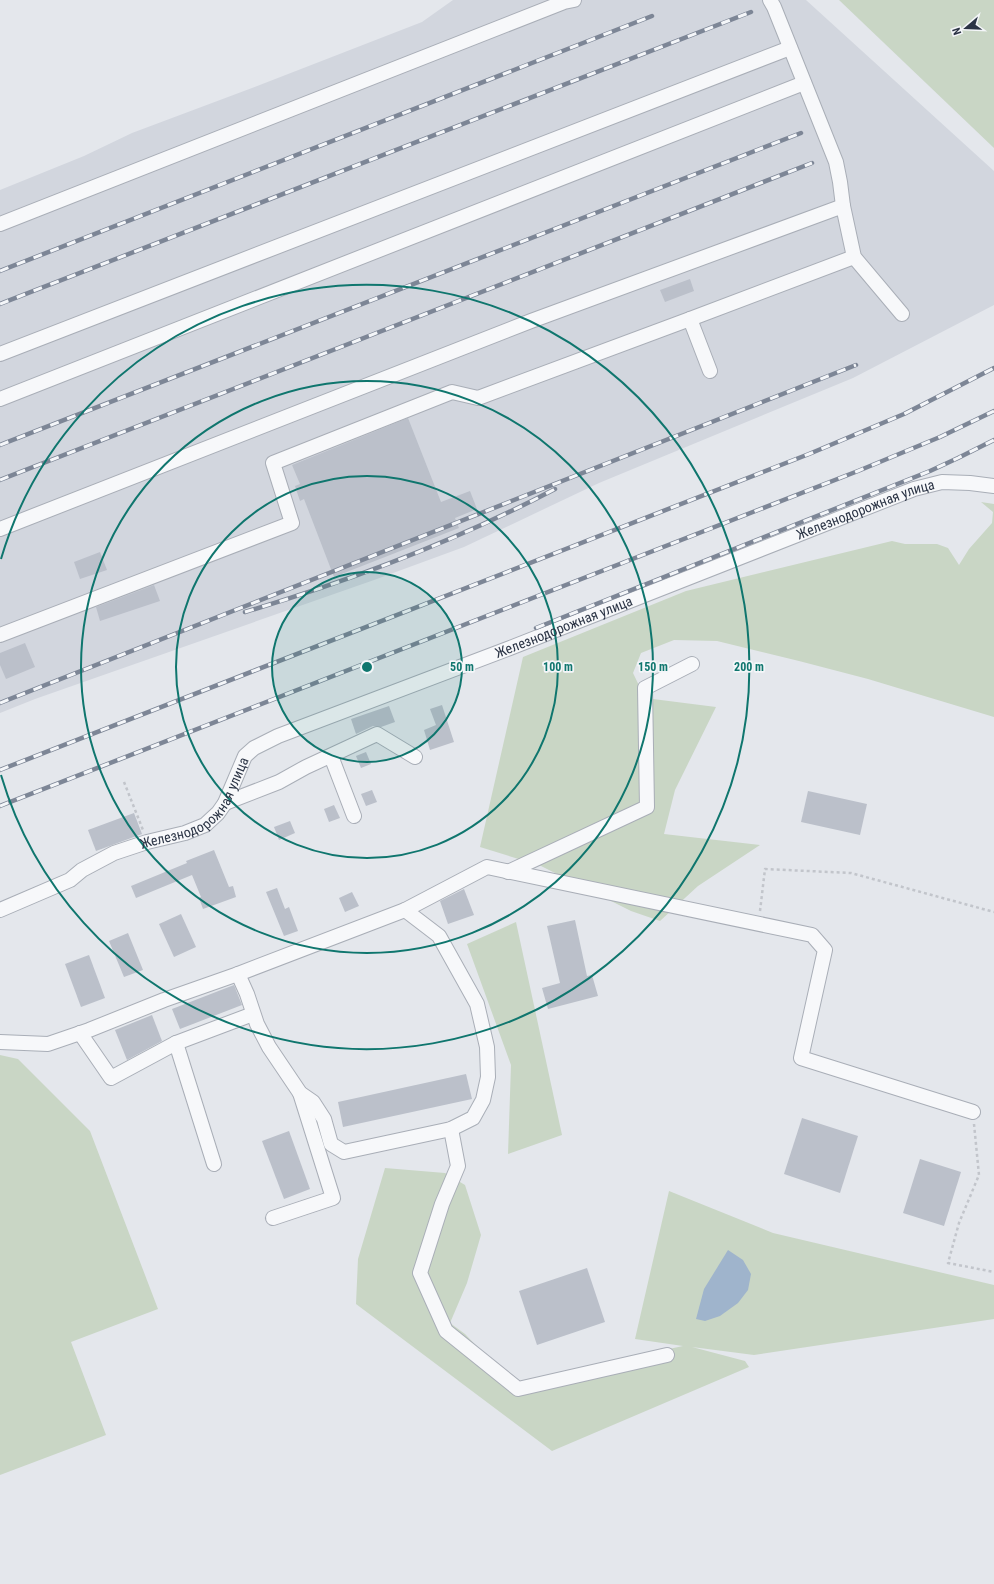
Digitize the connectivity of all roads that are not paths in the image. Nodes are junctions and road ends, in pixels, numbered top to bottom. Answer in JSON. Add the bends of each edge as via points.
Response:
{"nodes":[{"id":1,"x":574,"y":0,"type":"edge"},
{"id":2,"x":770,"y":0,"type":"edge"},
{"id":3,"x":790,"y":48,"type":"junction"},
{"id":4,"x":804,"y":83,"type":"junction"},
{"id":5,"x":843,"y":206,"type":"junction"},
{"id":6,"x":0,"y":224,"type":"edge"},
{"id":7,"x":854,"y":257,"type":"junction"},
{"id":8,"x":902,"y":314,"type":"dead end"},
{"id":9,"x":690,"y":319,"type":"junction"},
{"id":10,"x":0,"y":354,"type":"edge"},
{"id":11,"x":710,"y":371,"type":"dead end"},
{"id":12,"x":0,"y":399,"type":"edge"},
{"id":13,"x":994,"y":486,"type":"edge"},
{"id":14,"x":0,"y":530,"type":"edge"},
{"id":15,"x":0,"y":635,"type":"edge"},
{"id":16,"x":692,"y":664,"type":"dead end"},
{"id":17,"x":331,"y":756,"type":"junction"},
{"id":18,"x":415,"y":757,"type":"dead end"},
{"id":19,"x":225,"y":803,"type":"junction"},
{"id":20,"x":354,"y":816,"type":"dead end"},
{"id":21,"x":508,"y":872,"type":"junction"},
{"id":22,"x":0,"y":910,"type":"edge"},
{"id":23,"x":405,"y":910,"type":"junction"},
{"id":24,"x":238,"y":974,"type":"junction"},
{"id":25,"x":253,"y":1014,"type":"junction"},
{"id":26,"x":80,"y":1034,"type":"junction"},
{"id":27,"x":0,"y":1042,"type":"edge"},
{"id":28,"x":176,"y":1043,"type":"junction"},
{"id":29,"x":300,"y":1093,"type":"junction"},
{"id":30,"x":973,"y":1112,"type":"road end"},
{"id":31,"x":451,"y":1129,"type":"junction"},
{"id":32,"x":214,"y":1164,"type":"dead end"},
{"id":33,"x":273,"y":1218,"type":"dead end"},
{"id":34,"x":667,"y":1355,"type":"dead end"}],
"edges":[{"from":1,"to":6,"type":"street"},
{"from":2,"to":3,"type":"street"},
{"from":3,"to":4,"type":"street"},
{"from":3,"to":10,"type":"street"},
{"from":4,"to":5,"type":"street","via":[[836,162]]},
{"from":4,"to":12,"type":"street"},
{"from":5,"to":7,"type":"street"},
{"from":5,"to":14,"type":"street","via":[[531,321]]},
{"from":7,"to":8,"type":"street"},
{"from":7,"to":9,"type":"street"},
{"from":9,"to":11,"type":"street"},
{"from":9,"to":15,"type":"street","via":[[478,398],[452,392],[273,463],[292,523]]},
{"from":13,"to":19,"type":"street","name":"Железнодорожная улица","via":[[970,482],[942,482],[914,489],[278,736],[254,748],[245,756]]},
{"from":16,"to":21,"type":"street","via":[[645,688],[647,807]]},
{"from":17,"to":18,"type":"street","via":[[377,734]]},
{"from":17,"to":19,"type":"street","via":[[279,782]]},
{"from":17,"to":20,"type":"street"},
{"from":19,"to":22,"type":"street","name":"Железнодорожная улица","via":[[205,825],[114,852],[70,880]]},
{"from":21,"to":23,"type":"street","via":[[487,867]]},
{"from":21,"to":30,"type":"street","via":[[812,935],[825,950],[801,1058]]},
{"from":23,"to":24,"type":"street"},
{"from":23,"to":31,"type":"street","via":[[439,936],[477,1004],[487,1047],[488,1077],[483,1100],[473,1118]]},
{"from":24,"to":25,"type":"street"},
{"from":24,"to":26,"type":"street"},
{"from":25,"to":28,"type":"street"},
{"from":25,"to":29,"type":"street","via":[[269,1047]]},
{"from":26,"to":27,"type":"street","via":[[48,1044]]},
{"from":26,"to":28,"type":"street","via":[[111,1078]]},
{"from":28,"to":32,"type":"street"},
{"from":29,"to":31,"type":"street","via":[[313,1102],[324,1119],[331,1144],[344,1152]]},
{"from":29,"to":33,"type":"street","via":[[333,1198]]},
{"from":31,"to":34,"type":"street","via":[[458,1166],[442,1204],[420,1273],[446,1331],[518,1389]]}]}
